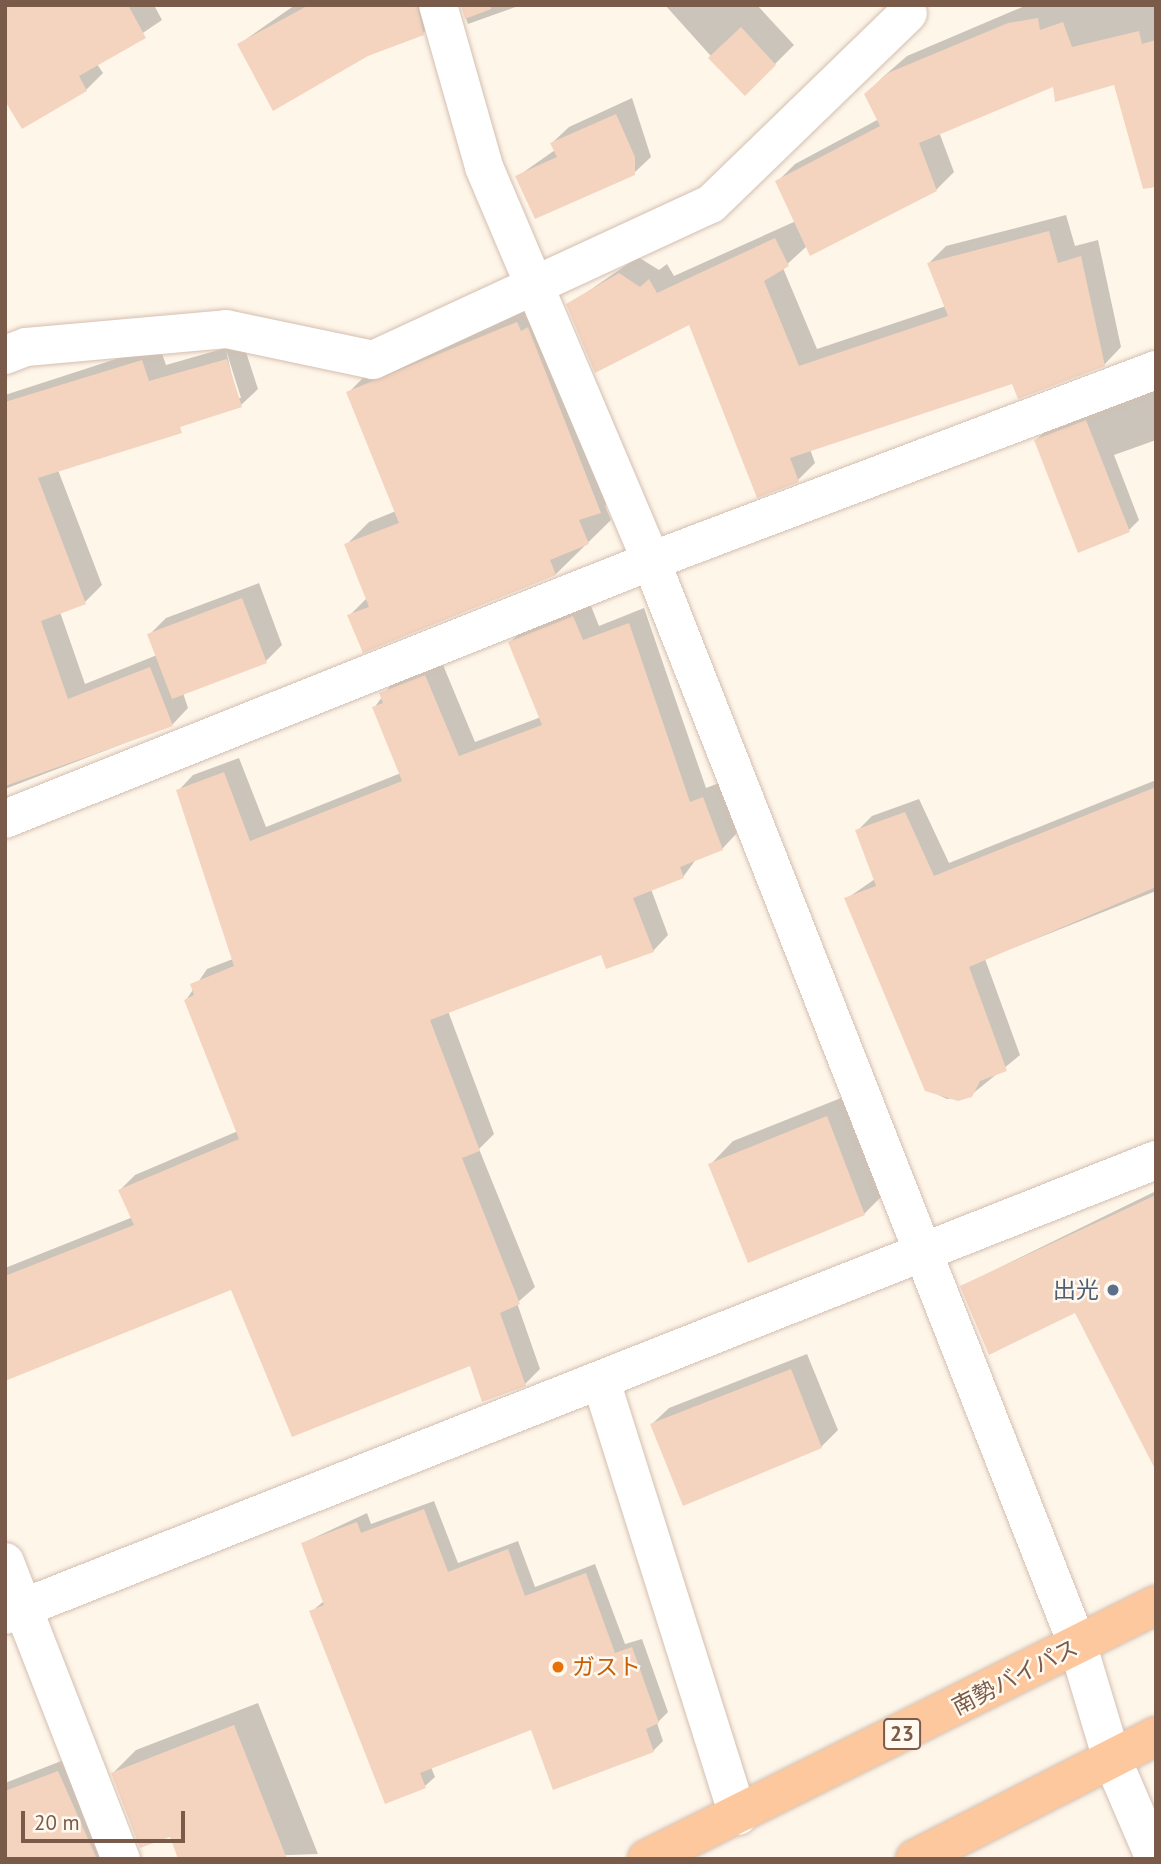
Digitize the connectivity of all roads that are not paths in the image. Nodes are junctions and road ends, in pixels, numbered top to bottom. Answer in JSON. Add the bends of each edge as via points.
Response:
{"nodes":[{"id":1,"x":438,"y":5,"type":"edge"},
{"id":2,"x":905,"y":8,"type":"edge"},
{"id":3,"x":533,"y":282,"type":"junction"},
{"id":4,"x":5,"y":355,"type":"edge"},
{"id":5,"x":1156,"y":370,"type":"edge"},
{"id":6,"x":651,"y":561,"type":"junction"},
{"id":7,"x":5,"y":819,"type":"edge"},
{"id":8,"x":1156,"y":1160,"type":"edge"},
{"id":9,"x":922,"y":1255,"type":"junction"},
{"id":10,"x":601,"y":1381,"type":"junction"},
{"id":11,"x":5,"y":1562,"type":"edge"},
{"id":12,"x":1156,"y":1605,"type":"edge"},
{"id":13,"x":15,"y":1611,"type":"edge"},
{"id":14,"x":1078,"y":1646,"type":"junction"},
{"id":15,"x":1156,"y":1736,"type":"edge"},
{"id":16,"x":1112,"y":1759,"type":"junction"},
{"id":17,"x":738,"y":1816,"type":"junction"},
{"id":18,"x":121,"y":1859,"type":"edge"},
{"id":19,"x":647,"y":1859,"type":"edge"},
{"id":20,"x":915,"y":1859,"type":"edge"},
{"id":21,"x":1155,"y":1859,"type":"edge"}],
"edges":[{"from":1,"to":3,"type":"street","via":[[484,167]]},
{"from":2,"to":3,"type":"street","via":[[711,204]]},
{"from":3,"to":4,"type":"street","via":[[373,360],[226,329],[26,347]]},
{"from":3,"to":6,"type":"street"},
{"from":5,"to":6,"type":"street"},
{"from":6,"to":7,"type":"street"},
{"from":6,"to":9,"type":"street"},
{"from":8,"to":9,"type":"street"},
{"from":9,"to":10,"type":"street"},
{"from":9,"to":14,"type":"street"},
{"from":10,"to":13,"type":"street"},
{"from":10,"to":17,"type":"street"},
{"from":11,"to":13,"type":"street"},
{"from":12,"to":14,"type":"highway","name":"南勢バイパス","number":"23"},
{"from":13,"to":18,"type":"street"},
{"from":14,"to":16,"type":"street"},
{"from":14,"to":17,"type":"highway","name":"南勢バイパス","number":"23"},
{"from":15,"to":16,"type":"highway"},
{"from":16,"to":20,"type":"highway"},
{"from":16,"to":21,"type":"street"},
{"from":17,"to":19,"type":"highway","name":"南勢バイパス","number":"23"}]}
